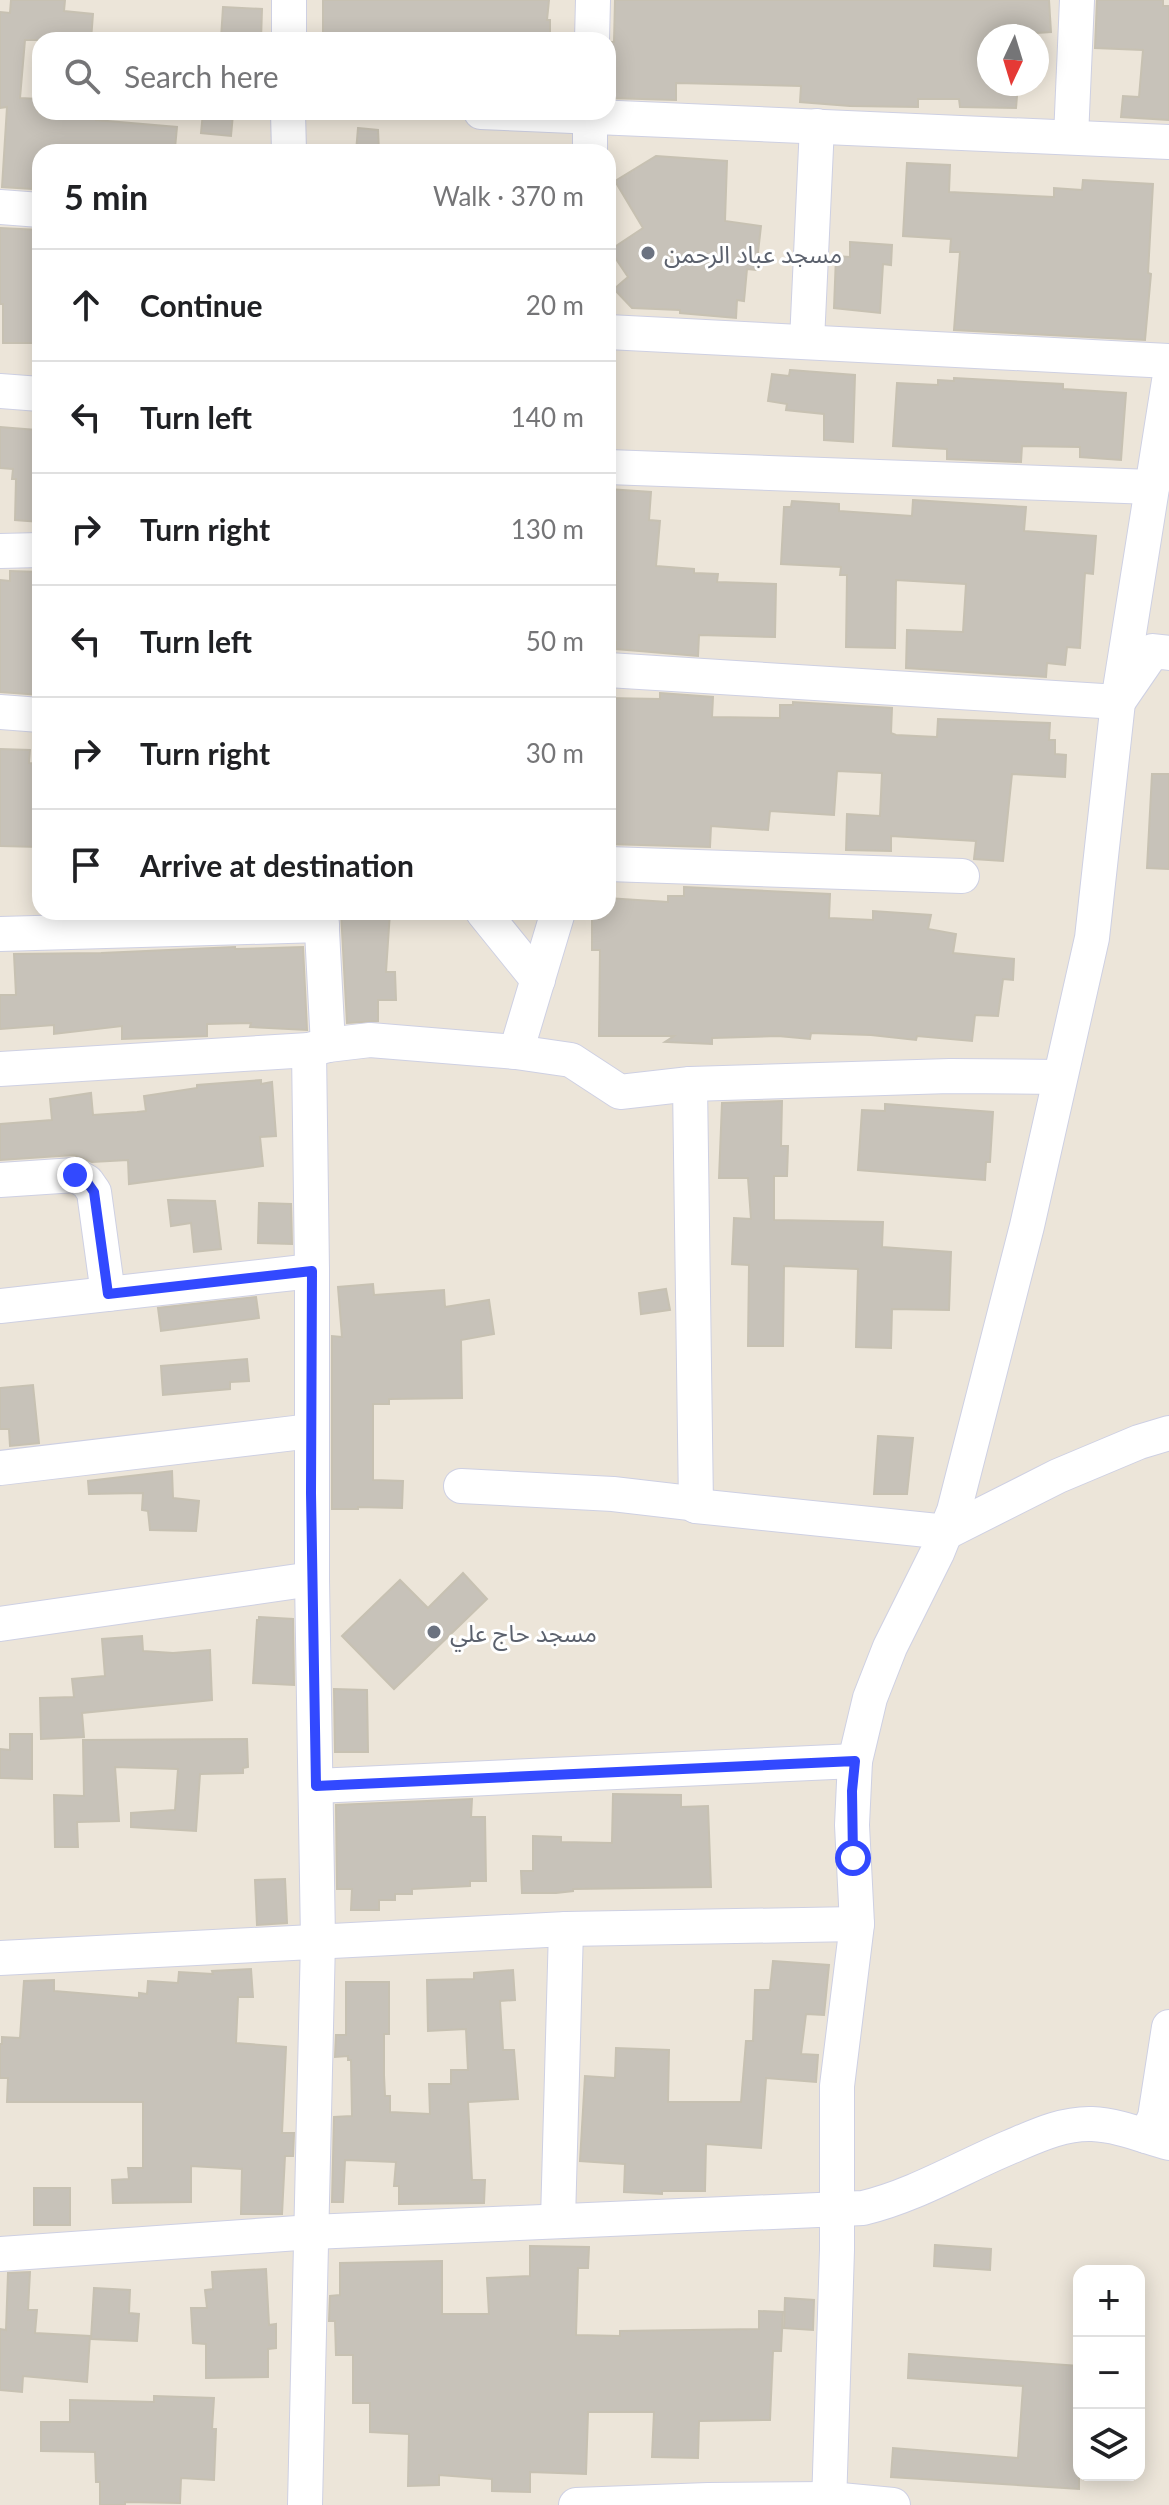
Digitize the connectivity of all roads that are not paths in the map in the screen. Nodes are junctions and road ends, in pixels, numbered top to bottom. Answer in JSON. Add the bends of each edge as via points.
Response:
{"nodes":[{"id":1,"x":289,"y":0,"type":"edge"},
{"id":2,"x":593,"y":0,"type":"edge"},
{"id":3,"x":1077,"y":0,"type":"edge"},
{"id":4,"x":289,"y":32,"type":"edge"},
{"id":5,"x":592,"y":32,"type":"edge"},
{"id":6,"x":616,"y":116,"type":"edge"},
{"id":7,"x":288,"y":120,"type":"edge"},
{"id":8,"x":590,"y":120,"type":"edge"},
{"id":9,"x":817,"y":126,"type":"junction"},
{"id":10,"x":1071,"y":137,"type":"junction"},
{"id":11,"x":1169,"y":142,"type":"edge"},
{"id":12,"x":289,"y":144,"type":"edge"},
{"id":13,"x":590,"y":144,"type":"edge"},
{"id":14,"x":0,"y":207,"type":"edge"},
{"id":15,"x":32,"y":209,"type":"edge"},
{"id":16,"x":616,"y":332,"type":"edge"},
{"id":17,"x":807,"y":341,"type":"junction"},
{"id":18,"x":1169,"y":361,"type":"edge"},
{"id":19,"x":1169,"y":381,"type":"edge"},
{"id":20,"x":0,"y":391,"type":"edge"},
{"id":21,"x":32,"y":393,"type":"edge"},
{"id":22,"x":616,"y":467,"type":"edge"},
{"id":23,"x":1152,"y":487,"type":"junction"},
{"id":24,"x":32,"y":550,"type":"edge"},
{"id":25,"x":0,"y":551,"type":"edge"},
{"id":26,"x":1169,"y":653,"type":"edge"},
{"id":27,"x":616,"y":671,"type":"edge"},
{"id":28,"x":1118,"y":702,"type":"junction"},
{"id":29,"x":0,"y":712,"type":"edge"},
{"id":30,"x":32,"y":714,"type":"edge"},
{"id":31,"x":616,"y":864,"type":"edge"},
{"id":32,"x":962,"y":876,"type":"dead end"},
{"id":33,"x":300,"y":920,"type":"edge"},
{"id":34,"x":321,"y":920,"type":"edge"},
{"id":35,"x":489,"y":920,"type":"edge"},
{"id":36,"x":556,"y":920,"type":"edge"},
{"id":37,"x":0,"y":934,"type":"edge"},
{"id":38,"x":538,"y":980,"type":"junction"},
{"id":39,"x":318,"y":1048,"type":"junction"},
{"id":40,"x":516,"y":1052,"type":"junction"},
{"id":41,"x":0,"y":1069,"type":"edge"},
{"id":42,"x":1060,"y":1077,"type":"junction"},
{"id":43,"x":690,"y":1084,"type":"junction"},
{"id":44,"x":0,"y":1180,"type":"edge"},
{"id":45,"x":312,"y":1271,"type":"junction"},
{"id":46,"x":108,"y":1294,"type":"junction"},
{"id":47,"x":0,"y":1306,"type":"edge"},
{"id":48,"x":311,"y":1431,"type":"junction"},
{"id":49,"x":1169,"y":1433,"type":"edge"},
{"id":50,"x":0,"y":1468,"type":"edge"},
{"id":51,"x":461,"y":1486,"type":"dead end"},
{"id":52,"x":696,"y":1506,"type":"junction"},
{"id":53,"x":947,"y":1532,"type":"junction"},
{"id":54,"x":312,"y":1579,"type":"junction"},
{"id":55,"x":0,"y":1624,"type":"edge"},
{"id":56,"x":855,"y":1761,"type":"junction"},
{"id":57,"x":316,"y":1786,"type":"junction"},
{"id":58,"x":857,"y":1924,"type":"junction"},
{"id":59,"x":566,"y":1929,"type":"junction"},
{"id":60,"x":318,"y":1940,"type":"junction"},
{"id":61,"x":0,"y":1958,"type":"edge"},
{"id":62,"x":1169,"y":2027,"type":"edge"},
{"id":63,"x":1157,"y":2139,"type":"edge"},
{"id":64,"x":838,"y":2209,"type":"junction"},
{"id":65,"x":558,"y":2220,"type":"junction"},
{"id":66,"x":312,"y":2232,"type":"junction"},
{"id":67,"x":0,"y":2245,"type":"edge"},
{"id":68,"x":0,"y":2254,"type":"edge"},
{"id":69,"x":707,"y":2502,"type":"edge"},
{"id":70,"x":829,"y":2502,"type":"edge"},
{"id":71,"x":305,"y":2505,"type":"edge"},
{"id":72,"x":576,"y":2505,"type":"edge"},
{"id":73,"x":893,"y":2505,"type":"edge"}],
"edges":[{"from":1,"to":4,"type":"street"},
{"from":2,"to":5,"type":"street"},
{"from":3,"to":10,"type":"street"},
{"from":6,"to":9,"type":"street"},
{"from":7,"to":12,"type":"street"},
{"from":8,"to":13,"type":"street"},
{"from":9,"to":10,"type":"street"},
{"from":9,"to":17,"type":"street"},
{"from":10,"to":11,"type":"street"},
{"from":14,"to":15,"type":"street"},
{"from":16,"to":17,"type":"street"},
{"from":17,"to":18,"type":"street"},
{"from":19,"to":23,"type":"street"},
{"from":20,"to":21,"type":"street"},
{"from":22,"to":23,"type":"street"},
{"from":23,"to":28,"type":"street"},
{"from":24,"to":25,"type":"street"},
{"from":26,"to":28,"type":"street","via":[[1153,651]]},
{"from":27,"to":28,"type":"street"},
{"from":28,"to":42,"type":"street","via":[[1092,938]]},
{"from":29,"to":30,"type":"street"},
{"from":31,"to":32,"type":"street"},
{"from":33,"to":37,"type":"street"},
{"from":34,"to":39,"type":"street"},
{"from":35,"to":38,"type":"street"},
{"from":36,"to":38,"type":"street"},
{"from":38,"to":40,"type":"street"},
{"from":39,"to":40,"type":"street","via":[[370,1040]]},
{"from":39,"to":41,"type":"street"},
{"from":39,"to":45,"type":"street"},
{"from":40,"to":43,"type":"street","via":[[571,1060],[620,1092]]},
{"from":42,"to":43,"type":"street"},
{"from":42,"to":53,"type":"street"},
{"from":43,"to":52,"type":"street"},
{"from":44,"to":46,"type":"street","via":[[75,1175],[87,1182],[94,1192]]},
{"from":45,"to":46,"type":"street"},
{"from":45,"to":48,"type":"street"},
{"from":46,"to":47,"type":"street"},
{"from":48,"to":50,"type":"street"},
{"from":48,"to":54,"type":"street"},
{"from":49,"to":53,"type":"street","via":[[1058,1476]]},
{"from":51,"to":52,"type":"street","via":[[613,1494]]},
{"from":52,"to":53,"type":"street"},
{"from":53,"to":56,"type":"street","via":[[890,1647],[870,1698]]},
{"from":54,"to":55,"type":"street"},
{"from":54,"to":57,"type":"street"},
{"from":56,"to":57,"type":"street"},
{"from":56,"to":58,"type":"street"},
{"from":57,"to":60,"type":"street"},
{"from":58,"to":59,"type":"street"},
{"from":58,"to":64,"type":"street","via":[[837,2086]]},
{"from":59,"to":60,"type":"street"},
{"from":59,"to":65,"type":"street"},
{"from":60,"to":61,"type":"street"},
{"from":60,"to":66,"type":"street"},
{"from":62,"to":63,"type":"street","via":[[1155,2117]]},
{"from":63,"to":64,"type":"street","via":[[1093,2124],[1074,2125],[1035,2135],[877,2205]]},
{"from":64,"to":65,"type":"street"},
{"from":64,"to":70,"type":"street"},
{"from":65,"to":66,"type":"street"},
{"from":66,"to":68,"type":"street"},
{"from":66,"to":71,"type":"street"},
{"from":67,"to":68,"type":"street"},
{"from":69,"to":70,"type":"street"},
{"from":69,"to":72,"type":"street"},
{"from":70,"to":73,"type":"street"}]}
